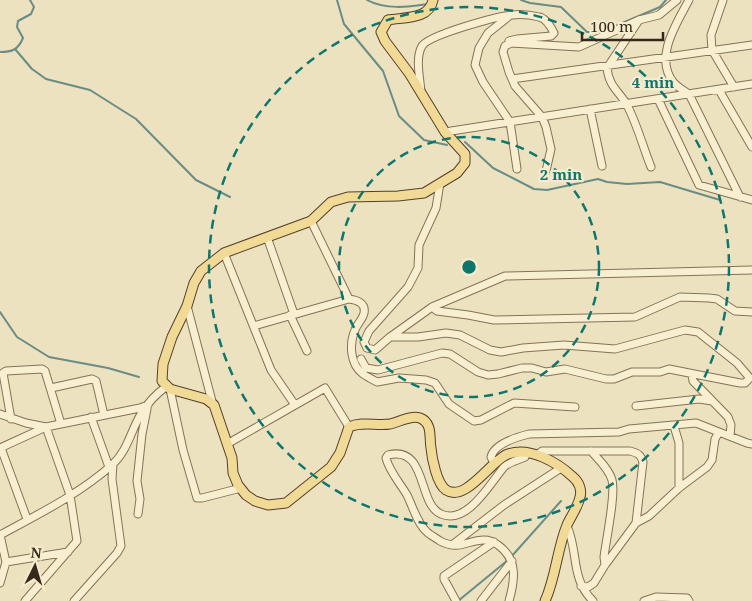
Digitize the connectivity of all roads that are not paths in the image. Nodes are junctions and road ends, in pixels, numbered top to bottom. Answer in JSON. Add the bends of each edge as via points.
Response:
{"nodes":[{"id":1,"x":433,"y":0,"type":"edge"},
{"id":2,"x":677,"y":0,"type":"edge"},
{"id":3,"x":689,"y":0,"type":"edge"},
{"id":4,"x":723,"y":0,"type":"edge"},
{"id":5,"x":512,"y":15,"type":"junction"},
{"id":6,"x":639,"y":20,"type":"junction"},
{"id":7,"x":752,"y":44,"type":"edge"},
{"id":8,"x":505,"y":46,"type":"junction"},
{"id":9,"x":712,"y":50,"type":"junction"},
{"id":10,"x":666,"y":57,"type":"junction"},
{"id":11,"x":609,"y":65,"type":"junction"},
{"id":12,"x":512,"y":79,"type":"junction"},
{"id":13,"x":752,"y":84,"type":"edge"},
{"id":14,"x":734,"y":87,"type":"junction"},
{"id":15,"x":719,"y":90,"type":"junction"},
{"id":16,"x":421,"y":92,"type":"junction"},
{"id":17,"x":689,"y":94,"type":"junction"},
{"id":18,"x":658,"y":99,"type":"junction"},
{"id":19,"x":626,"y":104,"type":"junction"},
{"id":20,"x":590,"y":109,"type":"junction"},
{"id":21,"x":542,"y":117,"type":"junction"},
{"id":22,"x":510,"y":122,"type":"junction"},
{"id":23,"x":445,"y":132,"type":"junction"},
{"id":24,"x":752,"y":147,"type":"edge"},
{"id":25,"x":602,"y":166,"type":"dead end"},
{"id":26,"x":651,"y":167,"type":"dead end"},
{"id":27,"x":517,"y":169,"type":"dead end"},
{"id":28,"x":546,"y":171,"type":"dead end"},
{"id":29,"x":440,"y":184,"type":"junction"},
{"id":30,"x":740,"y":197,"type":"junction"},
{"id":31,"x":752,"y":200,"type":"edge"},
{"id":32,"x":311,"y":221,"type":"junction"},
{"id":33,"x":267,"y":238,"type":"junction"},
{"id":34,"x":224,"y":253,"type":"junction"},
{"id":35,"x":752,"y":270,"type":"edge"},
{"id":36,"x":349,"y":299,"type":"junction"},
{"id":37,"x":187,"y":306,"type":"junction"},
{"id":38,"x":432,"y":307,"type":"junction"},
{"id":39,"x":752,"y":312,"type":"edge"},
{"id":40,"x":292,"y":315,"type":"junction"},
{"id":41,"x":254,"y":326,"type":"junction"},
{"id":42,"x":390,"y":337,"type":"junction"},
{"id":43,"x":367,"y":348,"type":"junction"},
{"id":44,"x":307,"y":351,"type":"dead end"},
{"id":45,"x":357,"y":360,"type":"junction"},
{"id":46,"x":692,"y":375,"type":"junction"},
{"id":47,"x":51,"y":388,"type":"junction"},
{"id":48,"x":168,"y":388,"type":"junction"},
{"id":49,"x":712,"y":402,"type":"junction"},
{"id":50,"x":148,"y":405,"type":"junction"},
{"id":51,"x":214,"y":405,"type":"junction"},
{"id":52,"x":295,"y":405,"type":"junction"},
{"id":53,"x":636,"y":406,"type":"dead end"},
{"id":54,"x":575,"y":407,"type":"dead end"},
{"id":55,"x":0,"y":414,"type":"edge"},
{"id":56,"x":104,"y":415,"type":"junction"},
{"id":57,"x":91,"y":418,"type":"junction"},
{"id":58,"x":11,"y":419,"type":"junction"},
{"id":59,"x":61,"y":424,"type":"junction"},
{"id":60,"x":674,"y":426,"type":"junction"},
{"id":61,"x":46,"y":427,"type":"junction"},
{"id":62,"x":349,"y":427,"type":"junction"},
{"id":63,"x":719,"y":432,"type":"junction"},
{"id":64,"x":730,"y":436,"type":"junction"},
{"id":65,"x":227,"y":444,"type":"junction"},
{"id":66,"x":752,"y":444,"type":"edge"},
{"id":67,"x":0,"y":448,"type":"edge"},
{"id":68,"x":591,"y":451,"type":"junction"},
{"id":69,"x":527,"y":453,"type":"junction"},
{"id":70,"x":538,"y":454,"type":"junction"},
{"id":71,"x":494,"y":463,"type":"junction"},
{"id":72,"x":111,"y":465,"type":"junction"},
{"id":73,"x":560,"y":468,"type":"junction"},
{"id":74,"x":241,"y":488,"type":"junction"},
{"id":75,"x":679,"y":488,"type":"junction"},
{"id":76,"x":70,"y":495,"type":"junction"},
{"id":77,"x":138,"y":514,"type":"dead end"},
{"id":78,"x":27,"y":519,"type":"junction"},
{"id":79,"x":636,"y":523,"type":"junction"},
{"id":80,"x":567,"y":526,"type":"junction"},
{"id":81,"x":0,"y":535,"type":"edge"},
{"id":82,"x":494,"y":542,"type":"junction"},
{"id":83,"x":452,"y":544,"type":"junction"},
{"id":84,"x":68,"y":552,"type":"junction"},
{"id":85,"x":512,"y":561,"type":"junction"},
{"id":86,"x":6,"y":562,"type":"junction"},
{"id":87,"x":605,"y":565,"type":"junction"},
{"id":88,"x":0,"y":583,"type":"edge"},
{"id":89,"x":581,"y":586,"type":"junction"},
{"id":90,"x":30,"y":600,"type":"edge"},
{"id":91,"x":74,"y":601,"type":"edge"},
{"id":92,"x":456,"y":601,"type":"edge"},
{"id":93,"x":481,"y":601,"type":"edge"},
{"id":94,"x":509,"y":601,"type":"edge"},
{"id":95,"x":545,"y":601,"type":"edge"},
{"id":96,"x":593,"y":601,"type":"edge"},
{"id":97,"x":644,"y":601,"type":"edge"},
{"id":98,"x":689,"y":601,"type":"edge"}],
"edges":[{"from":1,"to":16,"type":"main road","via":[[431,8],[420,16],[388,20],[381,32]]},
{"from":2,"to":6,"type":"street","via":[[659,15]]},
{"from":3,"to":10,"type":"street","via":[[670,38]]},
{"from":4,"to":9,"type":"street","via":[[711,35]]},
{"from":5,"to":8,"type":"street","via":[[541,17],[554,33],[517,39]]},
{"from":5,"to":16,"type":"street","via":[[454,30],[423,44],[419,54]]},
{"from":5,"to":22,"type":"street","via":[[488,33],[479,48],[475,65]]},
{"from":6,"to":8,"type":"street","via":[[579,47],[511,43]]},
{"from":6,"to":11,"type":"street"},
{"from":7,"to":9,"type":"street"},
{"from":8,"to":12,"type":"street","via":[[503,52]]},
{"from":9,"to":10,"type":"street"},
{"from":9,"to":14,"type":"street"},
{"from":10,"to":11,"type":"street"},
{"from":10,"to":17,"type":"street","via":[[666,71],[674,84]]},
{"from":11,"to":12,"type":"street"},
{"from":11,"to":19,"type":"street","via":[[608,77]]},
{"from":12,"to":21,"type":"street"},
{"from":13,"to":14,"type":"street"},
{"from":14,"to":15,"type":"street"},
{"from":15,"to":17,"type":"street"},
{"from":15,"to":24,"type":"street"},
{"from":16,"to":23,"type":"main road"},
{"from":17,"to":18,"type":"street"},
{"from":17,"to":30,"type":"street"},
{"from":18,"to":19,"type":"street"},
{"from":18,"to":30,"type":"street","via":[[699,185]]},
{"from":19,"to":20,"type":"street"},
{"from":19,"to":26,"type":"street"},
{"from":20,"to":21,"type":"street"},
{"from":20,"to":25,"type":"street"},
{"from":21,"to":22,"type":"street"},
{"from":21,"to":28,"type":"street","via":[[551,149]]},
{"from":22,"to":23,"type":"street"},
{"from":22,"to":27,"type":"street"},
{"from":23,"to":29,"type":"main road","via":[[465,154],[466,163]]},
{"from":29,"to":32,"type":"main road","via":[[424,193],[348,197],[330,202]]},
{"from":29,"to":43,"type":"street","via":[[436,208],[419,245],[418,268],[408,287],[369,331],[364,342]]},
{"from":30,"to":31,"type":"street"},
{"from":32,"to":33,"type":"main road"},
{"from":32,"to":36,"type":"street"},
{"from":33,"to":34,"type":"main road"},
{"from":33,"to":40,"type":"street"},
{"from":34,"to":37,"type":"main road","via":[[201,271]]},
{"from":34,"to":41,"type":"street"},
{"from":35,"to":38,"type":"street","via":[[505,276]]},
{"from":36,"to":40,"type":"street"},
{"from":36,"to":45,"type":"street","via":[[359,301],[364,307],[350,348]]},
{"from":37,"to":48,"type":"main road","via":[[163,364],[162,381]]},
{"from":37,"to":51,"type":"street"},
{"from":38,"to":39,"type":"street","via":[[437,311],[494,320],[634,317],[680,297],[709,298],[735,310]]},
{"from":38,"to":42,"type":"street"},
{"from":40,"to":41,"type":"street"},
{"from":40,"to":44,"type":"street"},
{"from":41,"to":52,"type":"street","via":[[271,370]]},
{"from":42,"to":43,"type":"street","via":[[375,350]]},
{"from":42,"to":46,"type":"street","via":[[446,333],[460,335],[501,352],[564,345],[615,349],[691,330],[737,363],[749,379],[740,383]]},
{"from":43,"to":45,"type":"street"},
{"from":45,"to":46,"type":"street","via":[[366,368],[378,370],[442,353],[450,354],[488,375],[522,368],[546,372],[565,369],[606,379],[632,372],[670,369]]},
{"from":45,"to":54,"type":"street","via":[[361,373],[377,382],[400,378],[435,384],[449,404],[474,421],[514,403]]},
{"from":46,"to":49,"type":"street","via":[[693,381]]},
{"from":47,"to":56,"type":"street","via":[[96,381]]},
{"from":47,"to":58,"type":"street","via":[[44,370],[3,373]]},
{"from":47,"to":59,"type":"street"},
{"from":48,"to":50,"type":"street","via":[[156,394]]},
{"from":48,"to":51,"type":"main road","via":[[206,399]]},
{"from":48,"to":74,"type":"street","via":[[197,498]]},
{"from":49,"to":53,"type":"street","via":[[699,399]]},
{"from":49,"to":64,"type":"street","via":[[728,417]]},
{"from":50,"to":56,"type":"street"},
{"from":50,"to":72,"type":"street","via":[[140,415],[132,437]]},
{"from":50,"to":77,"type":"street","via":[[137,481]]},
{"from":51,"to":65,"type":"main road"},
{"from":52,"to":62,"type":"street","via":[[325,388]]},
{"from":52,"to":65,"type":"street"},
{"from":55,"to":58,"type":"street"},
{"from":56,"to":57,"type":"street"},
{"from":57,"to":59,"type":"street"},
{"from":57,"to":72,"type":"street"},
{"from":58,"to":61,"type":"street"},
{"from":59,"to":61,"type":"street"},
{"from":60,"to":63,"type":"street","via":[[696,423]]},
{"from":60,"to":71,"type":"street","via":[[619,432],[528,434],[495,449],[491,457]]},
{"from":60,"to":75,"type":"street","via":[[679,443]]},
{"from":61,"to":67,"type":"street"},
{"from":61,"to":76,"type":"street"},
{"from":62,"to":71,"type":"main road","via":[[419,418],[425,422],[431,436],[440,484],[449,491],[460,492],[473,484]]},
{"from":62,"to":74,"type":"main road","via":[[340,454],[331,467],[286,503],[268,505],[251,498]]},
{"from":63,"to":64,"type":"street"},
{"from":63,"to":75,"type":"street","via":[[707,467]]},
{"from":64,"to":66,"type":"street"},
{"from":65,"to":74,"type":"main road","via":[[233,473]]},
{"from":67,"to":78,"type":"street"},
{"from":68,"to":70,"type":"street","via":[[542,451]]},
{"from":68,"to":79,"type":"street","via":[[630,452],[641,456]]},
{"from":68,"to":87,"type":"street","via":[[612,480]]},
{"from":69,"to":70,"type":"main road"},
{"from":69,"to":71,"type":"main road","via":[[508,454]]},
{"from":69,"to":83,"type":"street","via":[[505,467],[474,505],[453,516],[442,515],[435,510],[416,464],[403,455],[386,456],[427,532],[441,542]]},
{"from":70,"to":73,"type":"main road"},
{"from":72,"to":76,"type":"street"},
{"from":72,"to":91,"type":"street","via":[[121,546]]},
{"from":73,"to":80,"type":"main road","via":[[578,482],[581,490]]},
{"from":73,"to":83,"type":"street"},
{"from":75,"to":79,"type":"street"},
{"from":76,"to":78,"type":"street"},
{"from":76,"to":84,"type":"street","via":[[77,541]]},
{"from":78,"to":81,"type":"street"},
{"from":79,"to":87,"type":"street"},
{"from":80,"to":89,"type":"street"},
{"from":80,"to":95,"type":"main road"},
{"from":81,"to":86,"type":"street"},
{"from":82,"to":83,"type":"street","via":[[481,540],[464,545]]},
{"from":82,"to":85,"type":"street"},
{"from":82,"to":92,"type":"street","via":[[444,576]]},
{"from":84,"to":86,"type":"street"},
{"from":84,"to":90,"type":"street"},
{"from":85,"to":93,"type":"street"},
{"from":85,"to":94,"type":"street","via":[[514,571]]},
{"from":86,"to":88,"type":"street"},
{"from":87,"to":89,"type":"street","via":[[594,583],[588,588]]},
{"from":89,"to":96,"type":"street"},
{"from":97,"to":98,"type":"street","via":[[656,597],[687,598]]}]}
